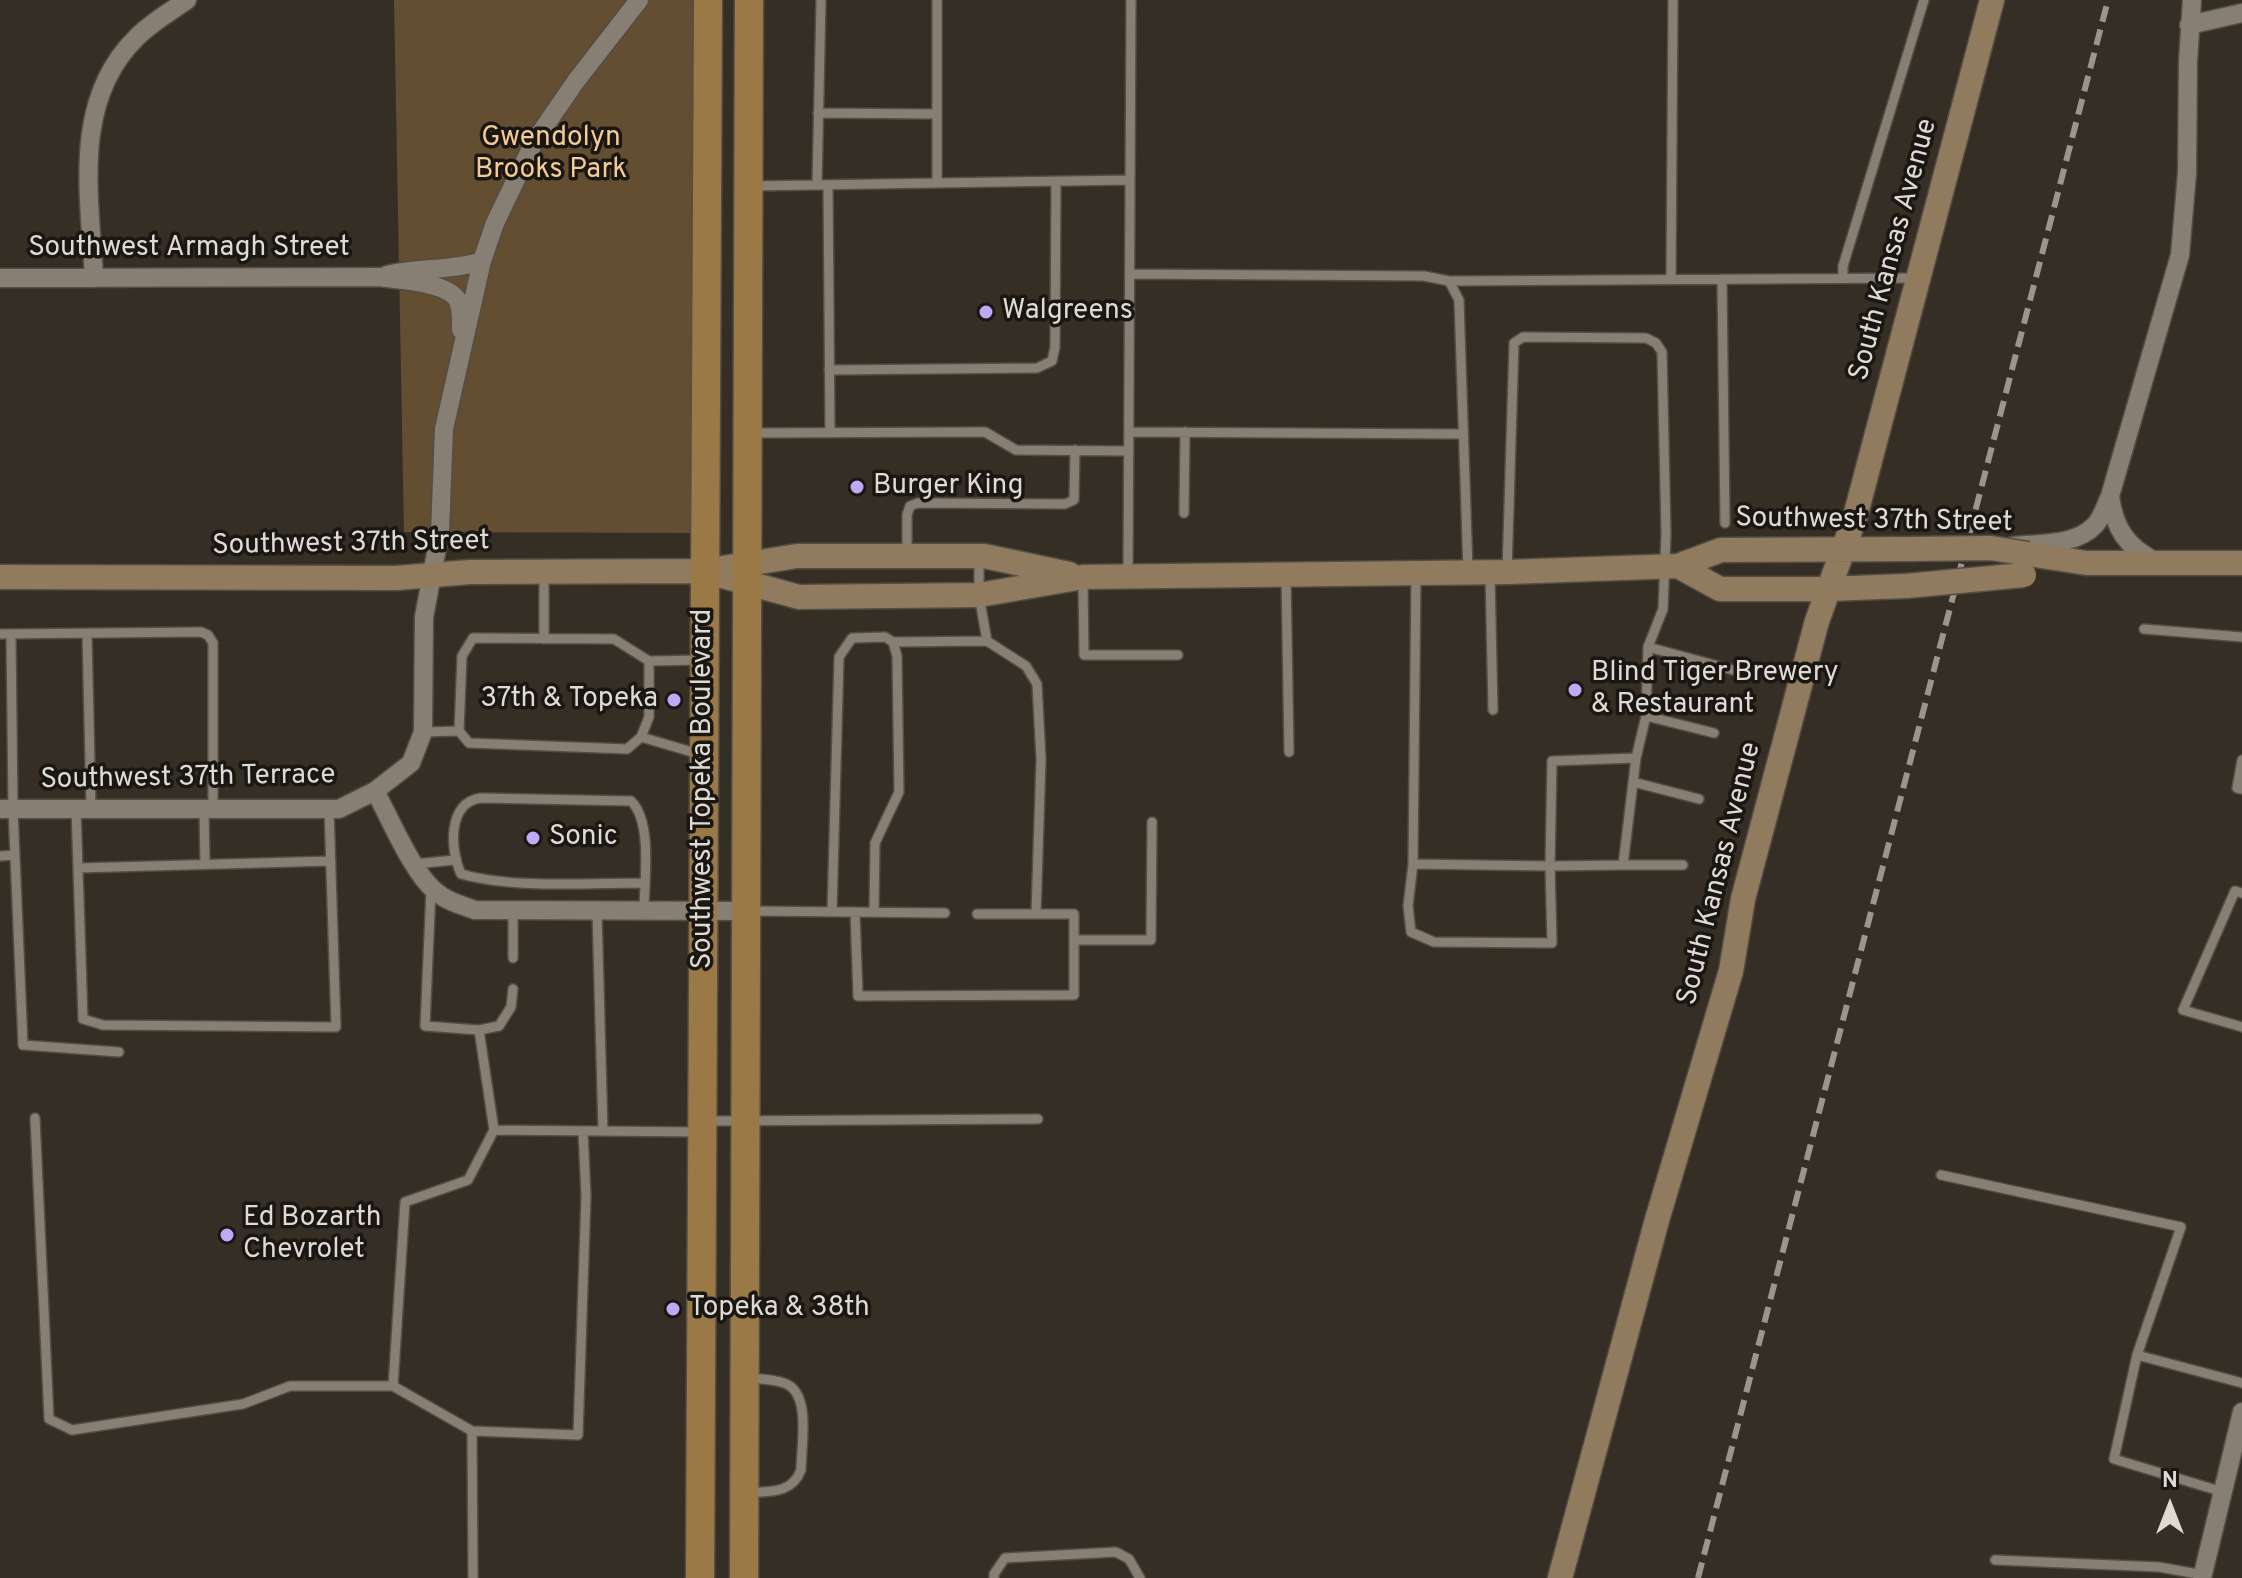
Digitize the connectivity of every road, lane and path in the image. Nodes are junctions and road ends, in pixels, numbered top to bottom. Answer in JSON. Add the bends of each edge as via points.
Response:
{"nodes":[{"id":1,"x":187,"y":0,"type":"edge"},
{"id":2,"x":639,"y":0,"type":"edge"},
{"id":3,"x":708,"y":0,"type":"edge"},
{"id":4,"x":749,"y":0,"type":"edge"},
{"id":5,"x":821,"y":0,"type":"edge"},
{"id":6,"x":937,"y":0,"type":"edge"},
{"id":7,"x":1131,"y":0,"type":"edge"},
{"id":8,"x":1673,"y":0,"type":"edge"},
{"id":9,"x":1924,"y":0,"type":"edge"},
{"id":10,"x":1992,"y":0,"type":"edge"},
{"id":11,"x":2192,"y":0,"type":"edge"},
{"id":12,"x":2242,"y":13,"type":"edge"},
{"id":13,"x":2189,"y":25,"type":"junction"},
{"id":14,"x":818,"y":113,"type":"junction"},
{"id":15,"x":937,"y":114,"type":"junction"},
{"id":16,"x":1130,"y":180,"type":"junction"},
{"id":17,"x":1056,"y":181,"type":"junction"},
{"id":18,"x":937,"y":183,"type":"junction"},
{"id":19,"x":822,"y":185,"type":"junction"},
{"id":20,"x":748,"y":186,"type":"junction"},
{"id":21,"x":482,"y":261,"type":"junction"},
{"id":22,"x":1130,"y":274,"type":"junction"},
{"id":23,"x":379,"y":277,"type":"junction"},
{"id":24,"x":0,"y":278,"type":"edge"},
{"id":25,"x":94,"y":278,"type":"junction"},
{"id":26,"x":1843,"y":278,"type":"junction"},
{"id":27,"x":1919,"y":278,"type":"junction"},
{"id":28,"x":1722,"y":279,"type":"junction"},
{"id":29,"x":1671,"y":280,"type":"junction"},
{"id":30,"x":1449,"y":281,"type":"junction"},
{"id":31,"x":462,"y":353,"type":"junction"},
{"id":32,"x":829,"y":370,"type":"junction"},
{"id":33,"x":1129,"y":432,"type":"junction"},
{"id":34,"x":1185,"y":432,"type":"junction"},
{"id":35,"x":747,"y":433,"type":"junction"},
{"id":36,"x":830,"y":433,"type":"junction"},
{"id":37,"x":1463,"y":434,"type":"junction"},
{"id":38,"x":1075,"y":450,"type":"junction"},
{"id":39,"x":1129,"y":451,"type":"junction"},
{"id":40,"x":2110,"y":496,"type":"junction"},
{"id":41,"x":1184,"y":513,"type":"dead end"},
{"id":42,"x":1725,"y":523,"type":"dead end"},
{"id":43,"x":1842,"y":549,"type":"junction"},
{"id":44,"x":907,"y":556,"type":"junction"},
{"id":45,"x":979,"y":556,"type":"junction"},
{"id":46,"x":2028,"y":558,"type":"junction"},
{"id":47,"x":2159,"y":563,"type":"junction"},
{"id":48,"x":2242,"y":563,"type":"edge"},
{"id":49,"x":1672,"y":566,"type":"junction"},
{"id":50,"x":704,"y":571,"type":"junction"},
{"id":51,"x":544,"y":572,"type":"junction"},
{"id":52,"x":1488,"y":572,"type":"junction"},
{"id":53,"x":1416,"y":573,"type":"junction"},
{"id":54,"x":747,"y":574,"type":"junction"},
{"id":55,"x":1286,"y":575,"type":"junction"},
{"id":56,"x":1128,"y":576,"type":"junction"},
{"id":57,"x":0,"y":577,"type":"edge"},
{"id":58,"x":433,"y":577,"type":"junction"},
{"id":59,"x":1083,"y":577,"type":"junction"},
{"id":60,"x":1827,"y":589,"type":"junction"},
{"id":61,"x":979,"y":595,"type":"junction"},
{"id":62,"x":2144,"y":629,"type":"dead end"},
{"id":63,"x":5,"y":634,"type":"edge"},
{"id":64,"x":87,"y":634,"type":"junction"},
{"id":65,"x":2242,"y":637,"type":"edge"},
{"id":66,"x":544,"y":639,"type":"junction"},
{"id":67,"x":987,"y":641,"type":"junction"},
{"id":68,"x":893,"y":642,"type":"junction"},
{"id":69,"x":1648,"y":647,"type":"junction"},
{"id":70,"x":1178,"y":655,"type":"dead end"},
{"id":71,"x":704,"y":660,"type":"junction"},
{"id":72,"x":649,"y":661,"type":"junction"},
{"id":73,"x":1733,"y":670,"type":"dead end"},
{"id":74,"x":1493,"y":710,"type":"dead end"},
{"id":75,"x":1646,"y":716,"type":"junction"},
{"id":76,"x":459,"y":731,"type":"junction"},
{"id":77,"x":423,"y":732,"type":"junction"},
{"id":78,"x":1714,"y":733,"type":"dead end"},
{"id":79,"x":641,"y":737,"type":"junction"},
{"id":80,"x":1289,"y":752,"type":"dead end"},
{"id":81,"x":704,"y":755,"type":"junction"},
{"id":82,"x":1636,"y":758,"type":"junction"},
{"id":83,"x":2242,"y":760,"type":"edge"},
{"id":84,"x":1633,"y":782,"type":"junction"},
{"id":85,"x":2242,"y":789,"type":"edge"},
{"id":86,"x":375,"y":791,"type":"junction"},
{"id":87,"x":1699,"y":799,"type":"dead end"},
{"id":88,"x":7,"y":809,"type":"edge"},
{"id":89,"x":83,"y":809,"type":"junction"},
{"id":90,"x":208,"y":809,"type":"junction"},
{"id":91,"x":329,"y":809,"type":"junction"},
{"id":92,"x":1152,"y":822,"type":"dead end"},
{"id":93,"x":15,"y":855,"type":"junction"},
{"id":94,"x":0,"y":856,"type":"edge"},
{"id":95,"x":455,"y":860,"type":"junction"},
{"id":96,"x":331,"y":861,"type":"junction"},
{"id":97,"x":205,"y":864,"type":"junction"},
{"id":98,"x":415,"y":864,"type":"junction"},
{"id":99,"x":1413,"y":864,"type":"junction"},
{"id":100,"x":1623,"y":865,"type":"junction"},
{"id":101,"x":1683,"y":865,"type":"dead end"},
{"id":102,"x":1550,"y":866,"type":"junction"},
{"id":103,"x":78,"y":868,"type":"junction"},
{"id":104,"x":644,"y":883,"type":"junction"},
{"id":105,"x":431,"y":887,"type":"junction"},
{"id":106,"x":2242,"y":893,"type":"edge"},
{"id":107,"x":513,"y":910,"type":"junction"},
{"id":108,"x":644,"y":911,"type":"junction"},
{"id":109,"x":704,"y":911,"type":"junction"},
{"id":110,"x":747,"y":911,"type":"junction"},
{"id":111,"x":832,"y":911,"type":"junction"},
{"id":112,"x":597,"y":912,"type":"junction"},
{"id":113,"x":855,"y":912,"type":"junction"},
{"id":114,"x":874,"y":912,"type":"junction"},
{"id":115,"x":945,"y":913,"type":"dead end"},
{"id":116,"x":977,"y":914,"type":"dead end"},
{"id":117,"x":1036,"y":914,"type":"junction"},
{"id":118,"x":1074,"y":940,"type":"junction"},
{"id":119,"x":513,"y":958,"type":"dead end"},
{"id":120,"x":513,"y":989,"type":"dead end"},
{"id":121,"x":2242,"y":1027,"type":"edge"},
{"id":122,"x":479,"y":1030,"type":"junction"},
{"id":123,"x":119,"y":1052,"type":"dead end"},
{"id":124,"x":35,"y":1118,"type":"dead end"},
{"id":125,"x":1038,"y":1119,"type":"dead end"},
{"id":126,"x":746,"y":1121,"type":"junction"},
{"id":127,"x":704,"y":1126,"type":"junction"},
{"id":128,"x":494,"y":1130,"type":"junction"},
{"id":129,"x":583,"y":1131,"type":"junction"},
{"id":130,"x":603,"y":1131,"type":"junction"},
{"id":131,"x":1941,"y":1175,"type":"dead end"},
{"id":132,"x":2137,"y":1355,"type":"junction"},
{"id":133,"x":745,"y":1378,"type":"junction"},
{"id":134,"x":2242,"y":1383,"type":"edge"},
{"id":135,"x":393,"y":1386,"type":"junction"},
{"id":136,"x":2242,"y":1412,"type":"edge"},
{"id":137,"x":472,"y":1431,"type":"junction"},
{"id":138,"x":2223,"y":1492,"type":"junction"},
{"id":139,"x":745,"y":1493,"type":"junction"},
{"id":140,"x":1995,"y":1560,"type":"dead end"},
{"id":141,"x":2202,"y":1576,"type":"edge"},
{"id":142,"x":473,"y":1578,"type":"edge"},
{"id":143,"x":700,"y":1578,"type":"edge"},
{"id":144,"x":744,"y":1578,"type":"edge"},
{"id":145,"x":994,"y":1578,"type":"edge"},
{"id":146,"x":1140,"y":1578,"type":"edge"},
{"id":147,"x":1560,"y":1578,"type":"edge"}],
"edges":[{"from":1,"to":25,"type":"street","via":[[134,39],[101,91],[88,149]]},
{"from":2,"to":21,"type":"street","name":"Southwest 37th Terrace","via":[[534,142]]},
{"from":3,"to":50,"type":"main road","name":"Southwest Topeka Boulevard"},
{"from":4,"to":20,"type":"main road","name":"Southwest Topeka Boulevard"},
{"from":5,"to":14,"type":"lane"},
{"from":6,"to":15,"type":"lane"},
{"from":7,"to":16,"type":"lane"},
{"from":8,"to":29,"type":"lane"},
{"from":9,"to":26,"type":"lane"},
{"from":10,"to":27,"type":"main road","name":"South Kansas Avenue"},
{"from":11,"to":13,"type":"street"},
{"from":12,"to":13,"type":"street"},
{"from":13,"to":40,"type":"street","via":[[2180,255]]},
{"from":14,"to":15,"type":"lane"},
{"from":14,"to":19,"type":"lane"},
{"from":15,"to":18,"type":"lane"},
{"from":16,"to":17,"type":"lane"},
{"from":16,"to":22,"type":"lane"},
{"from":17,"to":18,"type":"lane"},
{"from":17,"to":32,"type":"lane","via":[[1052,361],[1037,368]]},
{"from":18,"to":19,"type":"lane"},
{"from":19,"to":20,"type":"lane"},
{"from":19,"to":32,"type":"lane"},
{"from":20,"to":35,"type":"main road","name":"Southwest Topeka Boulevard"},
{"from":21,"to":23,"type":"street","name":"Southwest Armagh Street"},
{"from":21,"to":31,"type":"street","name":"Southwest 37th Terrace"},
{"from":22,"to":30,"type":"lane","via":[[1424,276]]},
{"from":22,"to":33,"type":"lane"},
{"from":23,"to":25,"type":"street","name":"Southwest Armagh Street"},
{"from":23,"to":31,"type":"street","name":"Southwest Armagh Street","via":[[450,293],[458,301]]},
{"from":24,"to":25,"type":"street","name":"Southwest Armagh Street"},
{"from":26,"to":27,"type":"lane"},
{"from":26,"to":28,"type":"lane"},
{"from":27,"to":43,"type":"main road","name":"South Kansas Avenue"},
{"from":28,"to":29,"type":"lane"},
{"from":28,"to":42,"type":"lane"},
{"from":29,"to":30,"type":"lane"},
{"from":30,"to":37,"type":"lane","via":[[1459,300]]},
{"from":31,"to":58,"type":"street","name":"Southwest 37th Terrace","via":[[444,429]]},
{"from":32,"to":36,"type":"lane"},
{"from":33,"to":34,"type":"lane"},
{"from":33,"to":39,"type":"lane"},
{"from":34,"to":37,"type":"lane"},
{"from":34,"to":41,"type":"lane"},
{"from":35,"to":36,"type":"lane"},
{"from":35,"to":54,"type":"main road","name":"Southwest Topeka Boulevard"},
{"from":36,"to":38,"type":"lane","via":[[985,432],[1016,450]]},
{"from":37,"to":52,"type":"lane"},
{"from":38,"to":39,"type":"lane"},
{"from":38,"to":44,"type":"lane","via":[[1074,500],[918,503],[907,515]]},
{"from":39,"to":56,"type":"lane"},
{"from":40,"to":46,"type":"street","via":[[2097,524],[2087,532]]},
{"from":40,"to":47,"type":"street","via":[[2122,536]]},
{"from":43,"to":46,"type":"main road","name":"Southwest 37th Street","bridge":true,"via":[[1991,548]]},
{"from":43,"to":49,"type":"main road","name":"Southwest 37th Street","via":[[1721,550]]},
{"from":43,"to":60,"type":"main road","name":"South Kansas Avenue"},
{"from":44,"to":45,"type":"main road","name":"Southwest 37th Street"},
{"from":44,"to":54,"type":"main road","name":"Southwest 37th Street","via":[[797,556]]},
{"from":45,"to":59,"type":"main road","name":"Southwest 37th Street"},
{"from":45,"to":61,"type":"lane"},
{"from":46,"to":47,"type":"main road","name":"Southwest 37th Street"},
{"from":46,"to":60,"type":"main road","name":"Southwest 37th Street","bridge":true,"via":[[1906,586]]},
{"from":47,"to":48,"type":"main road","name":"Southwest 37th Street"},
{"from":49,"to":52,"type":"main road","name":"Southwest 37th Street"},
{"from":49,"to":52,"type":"lane","via":[[1662,352],[1646,338],[1523,337],[1512,352]]},
{"from":49,"to":60,"type":"main road","name":"Southwest 37th Street","via":[[1720,589]]},
{"from":49,"to":69,"type":"lane"},
{"from":50,"to":51,"type":"main road","name":"Southwest 37th Street"},
{"from":50,"to":54,"type":"main road","name":"Southwest 37th Street"},
{"from":50,"to":71,"type":"main road","name":"Southwest Topeka Boulevard"},
{"from":51,"to":58,"type":"main road","name":"Southwest 37th Street"},
{"from":51,"to":66,"type":"lane"},
{"from":52,"to":53,"type":"main road","name":"Southwest 37th Street"},
{"from":52,"to":74,"type":"lane"},
{"from":53,"to":55,"type":"main road","name":"Southwest 37th Street"},
{"from":53,"to":99,"type":"lane"},
{"from":54,"to":61,"type":"main road","name":"Southwest 37th Street","via":[[799,597]]},
{"from":54,"to":110,"type":"main road","name":"Southwest Topeka Boulevard"},
{"from":55,"to":56,"type":"main road","name":"Southwest 37th Street"},
{"from":55,"to":80,"type":"lane"},
{"from":56,"to":59,"type":"main road","name":"Southwest 37th Street"},
{"from":57,"to":58,"type":"main road","name":"Southwest 37th Street"},
{"from":58,"to":77,"type":"street","name":"Southwest 37th Terrace","via":[[424,617]]},
{"from":59,"to":61,"type":"main road","name":"Southwest 37th Street"},
{"from":59,"to":70,"type":"lane","via":[[1084,655]]},
{"from":60,"to":147,"type":"main road","name":"South Kansas Avenue","via":[[1743,899],[1731,971]]},
{"from":61,"to":67,"type":"lane"},
{"from":62,"to":65,"type":"lane"},
{"from":63,"to":64,"type":"lane"},
{"from":63,"to":88,"type":"lane"},
{"from":64,"to":89,"type":"lane"},
{"from":64,"to":90,"type":"lane","via":[[208,635],[213,643]]},
{"from":66,"to":72,"type":"lane","via":[[614,639]]},
{"from":66,"to":76,"type":"lane","via":[[473,638],[462,656]]},
{"from":67,"to":68,"type":"lane"},
{"from":67,"to":117,"type":"lane","via":[[1026,666],[1037,684],[1041,759]]},
{"from":68,"to":111,"type":"lane","via":[[885,637],[852,638],[839,657]]},
{"from":68,"to":114,"type":"lane","via":[[899,792],[875,843]]},
{"from":69,"to":73,"type":"lane"},
{"from":69,"to":75,"type":"lane"},
{"from":71,"to":72,"type":"lane"},
{"from":71,"to":81,"type":"main road","name":"Southwest Topeka Boulevard"},
{"from":72,"to":79,"type":"lane","via":[[649,717]]},
{"from":75,"to":78,"type":"lane"},
{"from":75,"to":82,"type":"lane"},
{"from":76,"to":77,"type":"lane"},
{"from":76,"to":79,"type":"lane","via":[[469,743],[627,749]]},
{"from":77,"to":86,"type":"street","name":"Southwest 37th Terrace","via":[[411,763]]},
{"from":79,"to":81,"type":"lane"},
{"from":81,"to":109,"type":"main road","name":"Southwest Topeka Boulevard"},
{"from":82,"to":84,"type":"lane"},
{"from":82,"to":102,"type":"lane","via":[[1552,761]]},
{"from":83,"to":85,"type":"lane","via":[[2237,788]]},
{"from":84,"to":87,"type":"lane"},
{"from":84,"to":100,"type":"lane"},
{"from":86,"to":91,"type":"street","name":"Southwest 37th Terrace"},
{"from":86,"to":98,"type":"street"},
{"from":88,"to":89,"type":"street","name":"Southwest 37th Terrace"},
{"from":88,"to":93,"type":"lane"},
{"from":89,"to":90,"type":"street","name":"Southwest 37th Terrace"},
{"from":89,"to":103,"type":"lane"},
{"from":90,"to":91,"type":"street","name":"Southwest 37th Terrace"},
{"from":90,"to":97,"type":"lane"},
{"from":91,"to":96,"type":"lane"},
{"from":92,"to":118,"type":"lane","via":[[1151,940]]},
{"from":93,"to":94,"type":"lane"},
{"from":93,"to":123,"type":"lane","via":[[23,1045]]},
{"from":95,"to":98,"type":"lane"},
{"from":95,"to":104,"type":"lane","via":[[461,874],[483,880]]},
{"from":95,"to":104,"type":"lane","via":[[458,813],[471,799],[619,799],[631,801],[642,818]]},
{"from":96,"to":97,"type":"lane"},
{"from":96,"to":103,"type":"lane","via":[[336,1027],[103,1025],[83,1019]]},
{"from":97,"to":103,"type":"lane"},
{"from":98,"to":105,"type":"street"},
{"from":99,"to":102,"type":"lane"},
{"from":99,"to":102,"type":"lane","via":[[1411,932],[1434,942],[1552,943]]},
{"from":100,"to":101,"type":"lane"},
{"from":100,"to":102,"type":"lane"},
{"from":104,"to":108,"type":"lane"},
{"from":105,"to":107,"type":"street","via":[[475,910]]},
{"from":105,"to":122,"type":"lane","via":[[425,1026]]},
{"from":106,"to":121,"type":"lane","via":[[2235,891],[2183,1010]]},
{"from":107,"to":112,"type":"street"},
{"from":107,"to":119,"type":"lane"},
{"from":108,"to":109,"type":"street"},
{"from":108,"to":112,"type":"street"},
{"from":109,"to":110,"type":"street"},
{"from":109,"to":127,"type":"main road","name":"Southwest Topeka Boulevard"},
{"from":110,"to":111,"type":"lane"},
{"from":110,"to":126,"type":"main road","name":"Southwest Topeka Boulevard"},
{"from":111,"to":113,"type":"lane"},
{"from":112,"to":130,"type":"lane"},
{"from":113,"to":114,"type":"lane"},
{"from":113,"to":118,"type":"lane","via":[[858,996],[1074,995]]},
{"from":114,"to":115,"type":"lane"},
{"from":116,"to":117,"type":"lane"},
{"from":117,"to":118,"type":"lane","via":[[1074,914]]},
{"from":120,"to":122,"type":"lane","via":[[511,1007],[499,1026]]},
{"from":122,"to":128,"type":"lane"},
{"from":124,"to":135,"type":"lane","via":[[49,1419],[72,1430],[243,1404],[290,1386]]},
{"from":125,"to":126,"type":"lane"},
{"from":126,"to":127,"type":"lane"},
{"from":126,"to":133,"type":"main road","name":"Southwest Topeka Boulevard"},
{"from":127,"to":130,"type":"lane"},
{"from":127,"to":143,"type":"main road","name":"Southwest Topeka Boulevard"},
{"from":128,"to":129,"type":"lane"},
{"from":128,"to":135,"type":"lane","via":[[468,1180],[405,1202]]},
{"from":129,"to":130,"type":"lane"},
{"from":129,"to":137,"type":"lane","via":[[586,1196],[578,1435]]},
{"from":131,"to":132,"type":"lane","via":[[2181,1227]]},
{"from":132,"to":134,"type":"lane"},
{"from":132,"to":138,"type":"lane","via":[[2114,1459]]},
{"from":133,"to":139,"type":"main road","name":"Southwest Topeka Boulevard"},
{"from":133,"to":139,"type":"lane","via":[[784,1383],[802,1401],[797,1481],[786,1489]]},
{"from":135,"to":137,"type":"lane"},
{"from":136,"to":138,"type":"street"},
{"from":137,"to":142,"type":"lane"},
{"from":138,"to":141,"type":"street"},
{"from":139,"to":144,"type":"main road","name":"Southwest Topeka Boulevard"},
{"from":140,"to":141,"type":"lane","via":[[2159,1567]]},
{"from":145,"to":146,"type":"lane","via":[[1005,1558],[1116,1552],[1129,1559]]}]}
